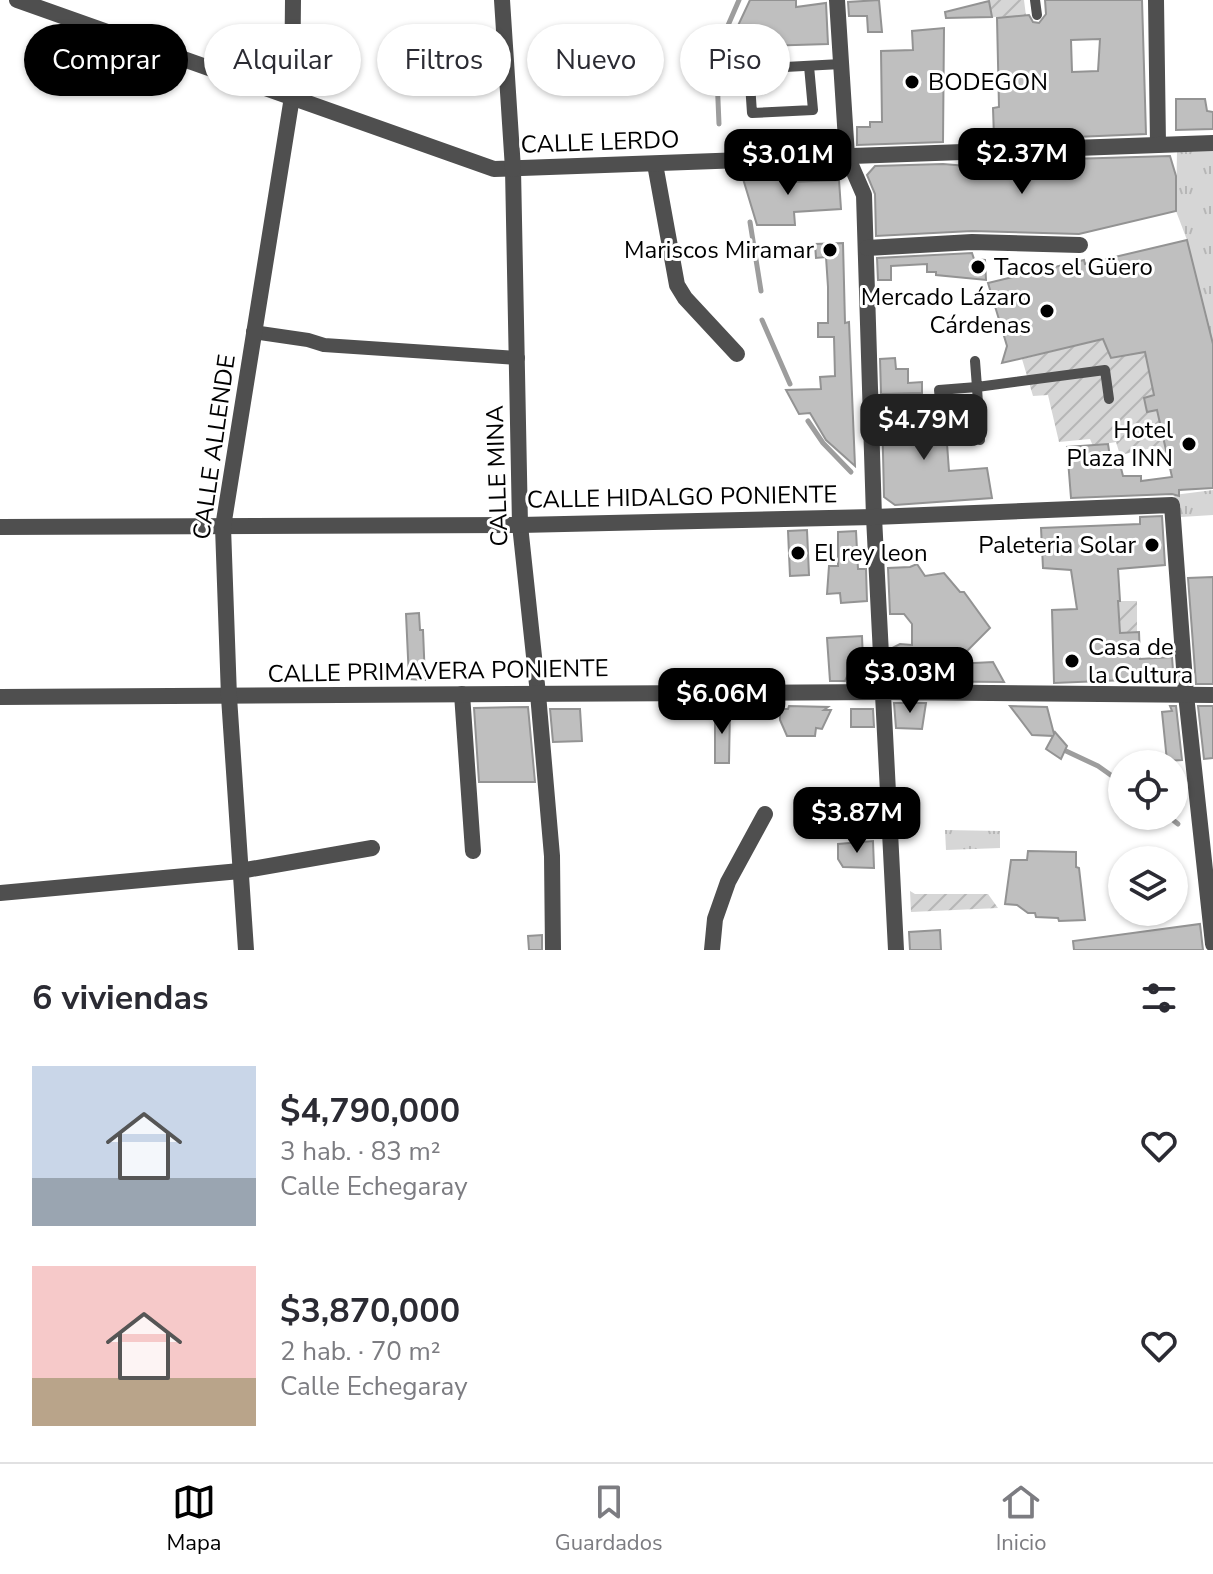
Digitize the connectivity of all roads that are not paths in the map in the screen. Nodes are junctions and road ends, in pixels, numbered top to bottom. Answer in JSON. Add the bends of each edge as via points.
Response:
{"nodes":[{"id":1,"x":17,"y":0,"type":"edge"},
{"id":2,"x":293,"y":0,"type":"edge"},
{"id":3,"x":502,"y":0,"type":"edge"},
{"id":4,"x":837,"y":0,"type":"edge"},
{"id":5,"x":1035,"y":0,"type":"edge"},
{"id":6,"x":1156,"y":0,"type":"edge"},
{"id":7,"x":1037,"y":15,"type":"dead end"},
{"id":8,"x":841,"y":64,"type":"junction"},
{"id":9,"x":809,"y":66,"type":"junction"},
{"id":10,"x":292,"y":97,"type":"junction"},
{"id":11,"x":1213,"y":143,"type":"edge"},
{"id":12,"x":1158,"y":144,"type":"junction"},
{"id":13,"x":847,"y":156,"type":"junction"},
{"id":14,"x":655,"y":164,"type":"junction"},
{"id":15,"x":513,"y":169,"type":"junction"},
{"id":16,"x":1080,"y":245,"type":"dead end"},
{"id":17,"x":867,"y":248,"type":"junction"},
{"id":18,"x":253,"y":332,"type":"junction"},
{"id":19,"x":737,"y":354,"type":"dead end"},
{"id":20,"x":518,"y":358,"type":"junction"},
{"id":21,"x":975,"y":361,"type":"dead end"},
{"id":22,"x":977,"y":387,"type":"junction"},
{"id":23,"x":1109,"y":399,"type":"dead end"},
{"id":24,"x":870,"y":403,"type":"junction"},
{"id":25,"x":980,"y":440,"type":"dead end"},
{"id":26,"x":874,"y":517,"type":"junction"},
{"id":27,"x":520,"y":525,"type":"junction"},
{"id":28,"x":0,"y":527,"type":"edge"},
{"id":29,"x":223,"y":527,"type":"junction"},
{"id":30,"x":882,"y":692,"type":"junction"},
{"id":31,"x":462,"y":694,"type":"junction"},
{"id":32,"x":538,"y":694,"type":"junction"},
{"id":33,"x":1186,"y":695,"type":"junction"},
{"id":34,"x":1213,"y":695,"type":"edge"},
{"id":35,"x":0,"y":697,"type":"edge"},
{"id":36,"x":229,"y":697,"type":"junction"},
{"id":37,"x":765,"y":814,"type":"dead end"},
{"id":38,"x":372,"y":848,"type":"dead end"},
{"id":39,"x":473,"y":851,"type":"dead end"},
{"id":40,"x":240,"y":871,"type":"junction"},
{"id":41,"x":0,"y":893,"type":"edge"},
{"id":42,"x":1213,"y":944,"type":"edge"},
{"id":43,"x":246,"y":950,"type":"edge"},
{"id":44,"x":553,"y":950,"type":"edge"},
{"id":45,"x":712,"y":950,"type":"edge"},
{"id":46,"x":896,"y":950,"type":"edge"}],
"edges":[{"from":1,"to":10,"type":"street","name":"CALLE LERDO"},
{"from":2,"to":10,"type":"street","name":"CALLE ALLENDE"},
{"from":3,"to":15,"type":"street","name":"CALLE MINA"},
{"from":4,"to":8,"type":"street"},
{"from":5,"to":7,"type":"lane"},
{"from":6,"to":12,"type":"street"},
{"from":8,"to":9,"type":"lane"},
{"from":8,"to":13,"type":"street"},
{"from":9,"to":9,"type":"lane","via":[[749,69],[752,113],[813,110]]},
{"from":10,"to":15,"type":"street","name":"CALLE LERDO","via":[[494,169]]},
{"from":10,"to":18,"type":"street","name":"CALLE ALLENDE"},
{"from":11,"to":12,"type":"street","name":"CALLE LERDO"},
{"from":12,"to":13,"type":"street","name":"CALLE LERDO"},
{"from":13,"to":14,"type":"street","name":"CALLE LERDO"},
{"from":13,"to":17,"type":"street","via":[[864,195]]},
{"from":14,"to":15,"type":"street","name":"CALLE LERDO"},
{"from":14,"to":19,"type":"street","via":[[677,285]]},
{"from":15,"to":20,"type":"street","name":"CALLE MINA"},
{"from":16,"to":17,"type":"street","via":[[972,242]]},
{"from":17,"to":24,"type":"street"},
{"from":18,"to":20,"type":"street","via":[[324,345]]},
{"from":18,"to":29,"type":"street","name":"CALLE ALLENDE"},
{"from":20,"to":27,"type":"street","name":"CALLE MINA"},
{"from":21,"to":22,"type":"lane"},
{"from":22,"to":23,"type":"lane","via":[[1105,370]]},
{"from":22,"to":24,"type":"lane","via":[[939,390],[940,400]]},
{"from":22,"to":25,"type":"lane"},
{"from":24,"to":26,"type":"street"},
{"from":26,"to":27,"type":"street","name":"CALLE HIDALGO PONIENTE"},
{"from":26,"to":30,"type":"street"},
{"from":26,"to":33,"type":"street","name":"CALLE HIDALGO PONIENTE","via":[[1172,505]]},
{"from":27,"to":29,"type":"street","name":"CALLE HIDALGO PONIENTE"},
{"from":27,"to":32,"type":"street","name":"CALLE MINA"},
{"from":28,"to":29,"type":"street","name":"CALLE HIDALGO PONIENTE"},
{"from":29,"to":36,"type":"street","name":"CALLE ALLENDE"},
{"from":30,"to":32,"type":"street","name":"CALLE PRIMAVERA PONIENTE"},
{"from":30,"to":33,"type":"street","name":"CALLE PRIMAVERA PONIENTE"},
{"from":30,"to":46,"type":"street"},
{"from":31,"to":32,"type":"street","name":"CALLE PRIMAVERA PONIENTE"},
{"from":31,"to":36,"type":"street","name":"CALLE PRIMAVERA PONIENTE"},
{"from":31,"to":39,"type":"street"},
{"from":32,"to":44,"type":"street","name":"CALLE MINA","via":[[552,856]]},
{"from":33,"to":34,"type":"street","name":"CALLE PRIMAVERA PONIENTE"},
{"from":33,"to":42,"type":"street"},
{"from":35,"to":36,"type":"street","name":"CALLE PRIMAVERA PONIENTE"},
{"from":36,"to":40,"type":"street","name":"CALLE ALLENDE"},
{"from":37,"to":45,"type":"street","via":[[728,882],[715,919]]},
{"from":38,"to":40,"type":"street"},
{"from":40,"to":41,"type":"street"},
{"from":40,"to":43,"type":"street","name":"CALLE ALLENDE"}]}
